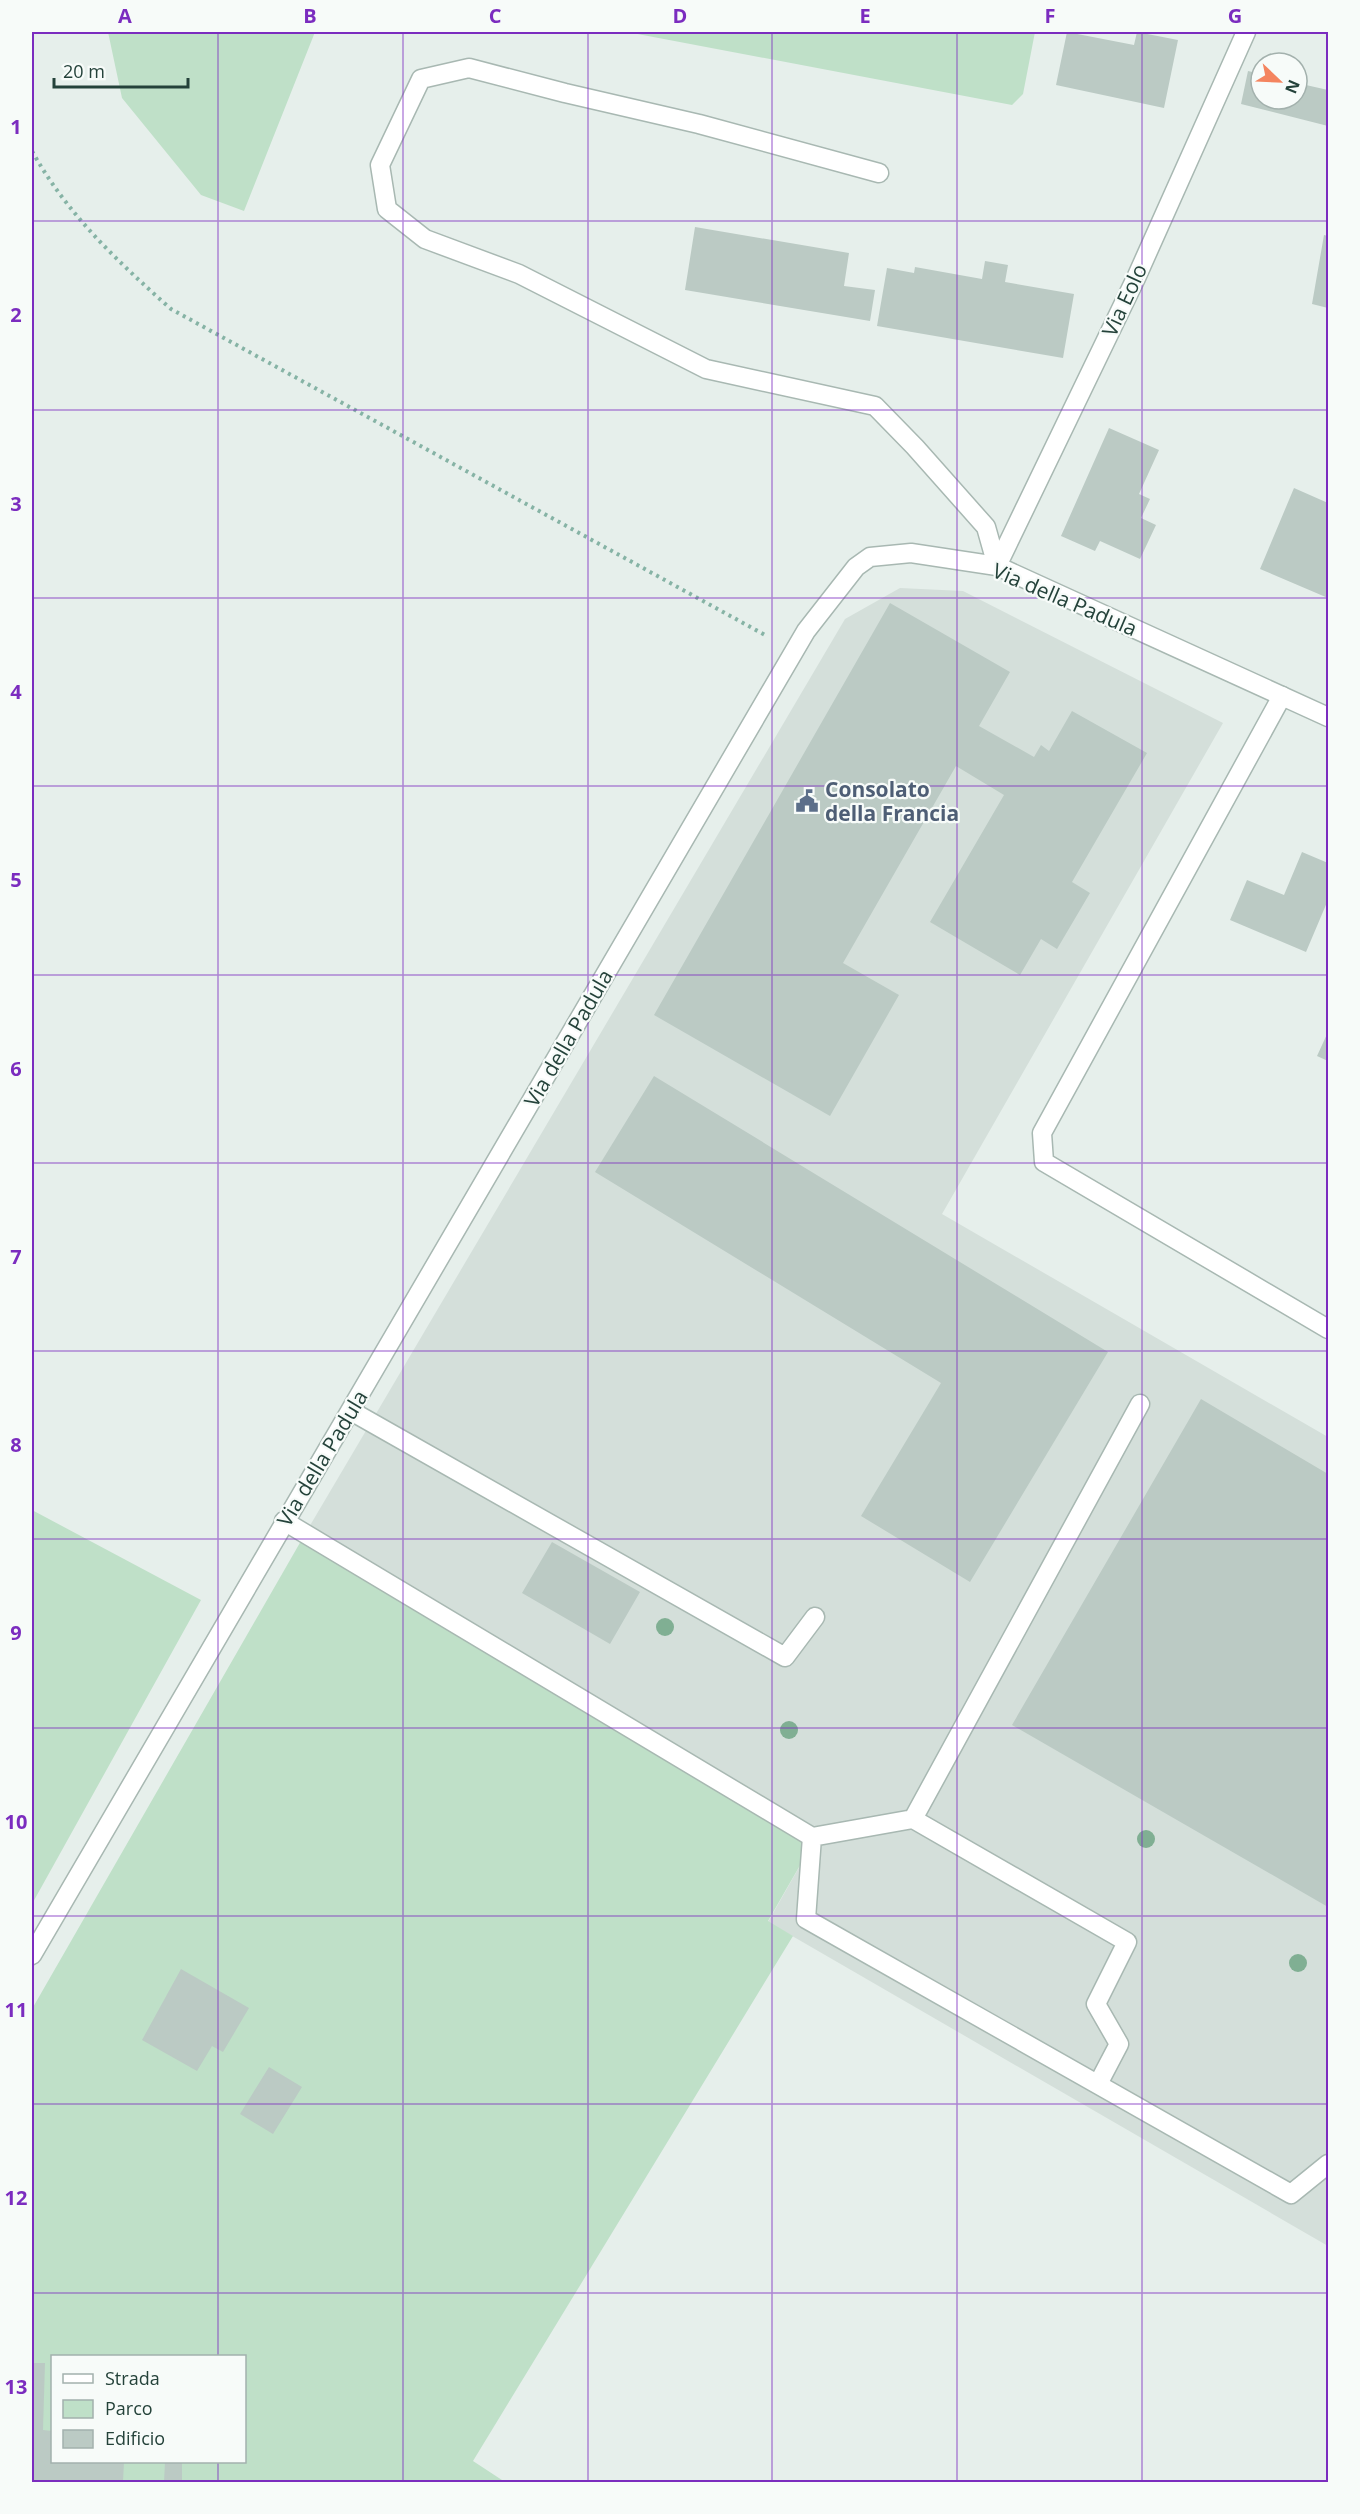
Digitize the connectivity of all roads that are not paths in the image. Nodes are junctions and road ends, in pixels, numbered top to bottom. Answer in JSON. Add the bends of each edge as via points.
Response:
{"nodes":[{"id":1,"x":1246,"y":32,"type":"edge"},
{"id":2,"x":879,"y":173,"type":"dead end"},
{"id":3,"x":997,"y":566,"type":"junction"},
{"id":4,"x":1282,"y":696,"type":"junction"},
{"id":5,"x":1329,"y":717,"type":"edge"},
{"id":6,"x":1329,"y":1329,"type":"edge"},
{"id":7,"x":1140,"y":1404,"type":"dead end"},
{"id":8,"x":351,"y":1411,"type":"junction"},
{"id":9,"x":284,"y":1521,"type":"junction"},
{"id":10,"x":816,"y":1617,"type":"dead end"},
{"id":11,"x":913,"y":1819,"type":"junction"},
{"id":12,"x":812,"y":1837,"type":"junction"},
{"id":13,"x":32,"y":1955,"type":"edge"},
{"id":14,"x":1098,"y":2085,"type":"junction"},
{"id":15,"x":1329,"y":2164,"type":"edge"}],
"edges":[{"from":1,"to":3,"type":"street","name":"Via Eolo","via":[[1136,278]]},
{"from":2,"to":3,"type":"street","via":[[469,68],[421,79],[380,165],[387,209],[425,239],[519,274],[706,369],[875,406],[986,527]]},
{"from":3,"to":4,"type":"street","name":"Via della Padula"},
{"from":3,"to":8,"type":"street","name":"Via della Padula","via":[[911,553],[870,557],[856,567],[806,631]]},
{"from":4,"to":5,"type":"street","name":"Via della Padula"},
{"from":4,"to":6,"type":"street","via":[[1042,1133],[1044,1162]]},
{"from":7,"to":11,"type":"street"},
{"from":8,"to":9,"type":"street","name":"Via della Padula"},
{"from":8,"to":10,"type":"street","via":[[785,1657]]},
{"from":9,"to":12,"type":"street"},
{"from":9,"to":13,"type":"street","name":"Via della Padula"},
{"from":11,"to":12,"type":"street"},
{"from":11,"to":14,"type":"street","via":[[1127,1942],[1096,2004],[1119,2044]]},
{"from":12,"to":14,"type":"street","via":[[807,1919]]},
{"from":14,"to":15,"type":"street","via":[[1291,2194]]}]}
